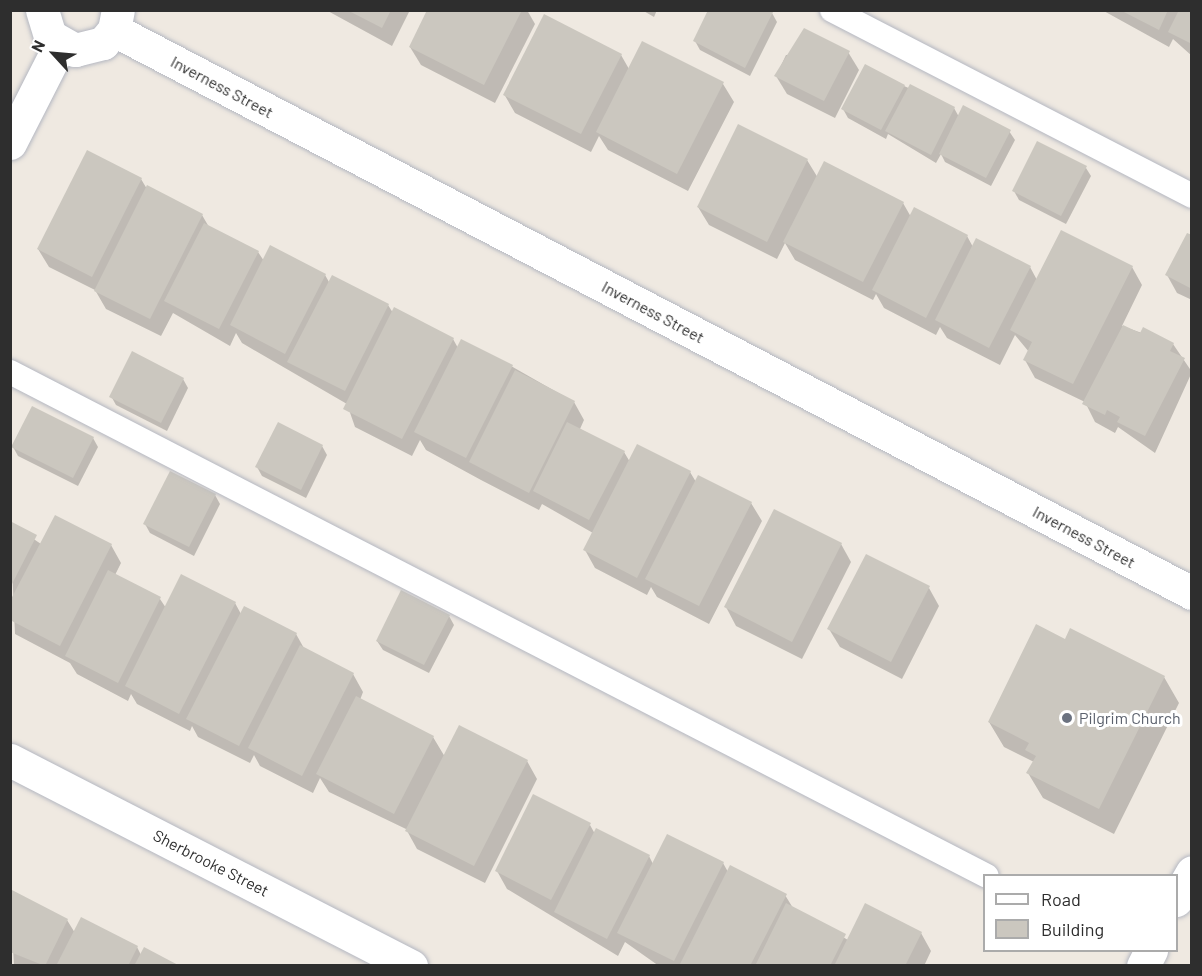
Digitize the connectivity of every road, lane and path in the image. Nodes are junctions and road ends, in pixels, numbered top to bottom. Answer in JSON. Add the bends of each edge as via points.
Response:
{"nodes":[{"id":1,"x":42,"y":10,"type":"edge"},
{"id":2,"x":832,"y":10,"type":"edge"},
{"id":3,"x":116,"y":20,"type":"edge"},
{"id":4,"x":60,"y":45,"type":"junction"},
{"id":5,"x":10,"y":143,"type":"edge"},
{"id":6,"x":1191,"y":196,"type":"edge"},
{"id":7,"x":10,"y":372,"type":"edge"},
{"id":8,"x":1191,"y":593,"type":"edge"},
{"id":9,"x":10,"y":760,"type":"edge"},
{"id":10,"x":1191,"y":872,"type":"edge"},
{"id":11,"x":983,"y":874,"type":"edge"},
{"id":12,"x":1178,"y":896,"type":"edge"},
{"id":13,"x":411,"y":966,"type":"edge"}],
"edges":[{"from":1,"to":4,"type":"street","via":[[50,36]]},
{"from":2,"to":6,"type":"lane"},
{"from":3,"to":4,"type":"street","via":[[90,50]]},
{"from":3,"to":8,"type":"street","name":"Inverness Street"},
{"from":4,"to":5,"type":"street"},
{"from":7,"to":11,"type":"lane"},
{"from":9,"to":13,"type":"street","name":"Sherbrooke Street"},
{"from":10,"to":12,"type":"street"}]}
